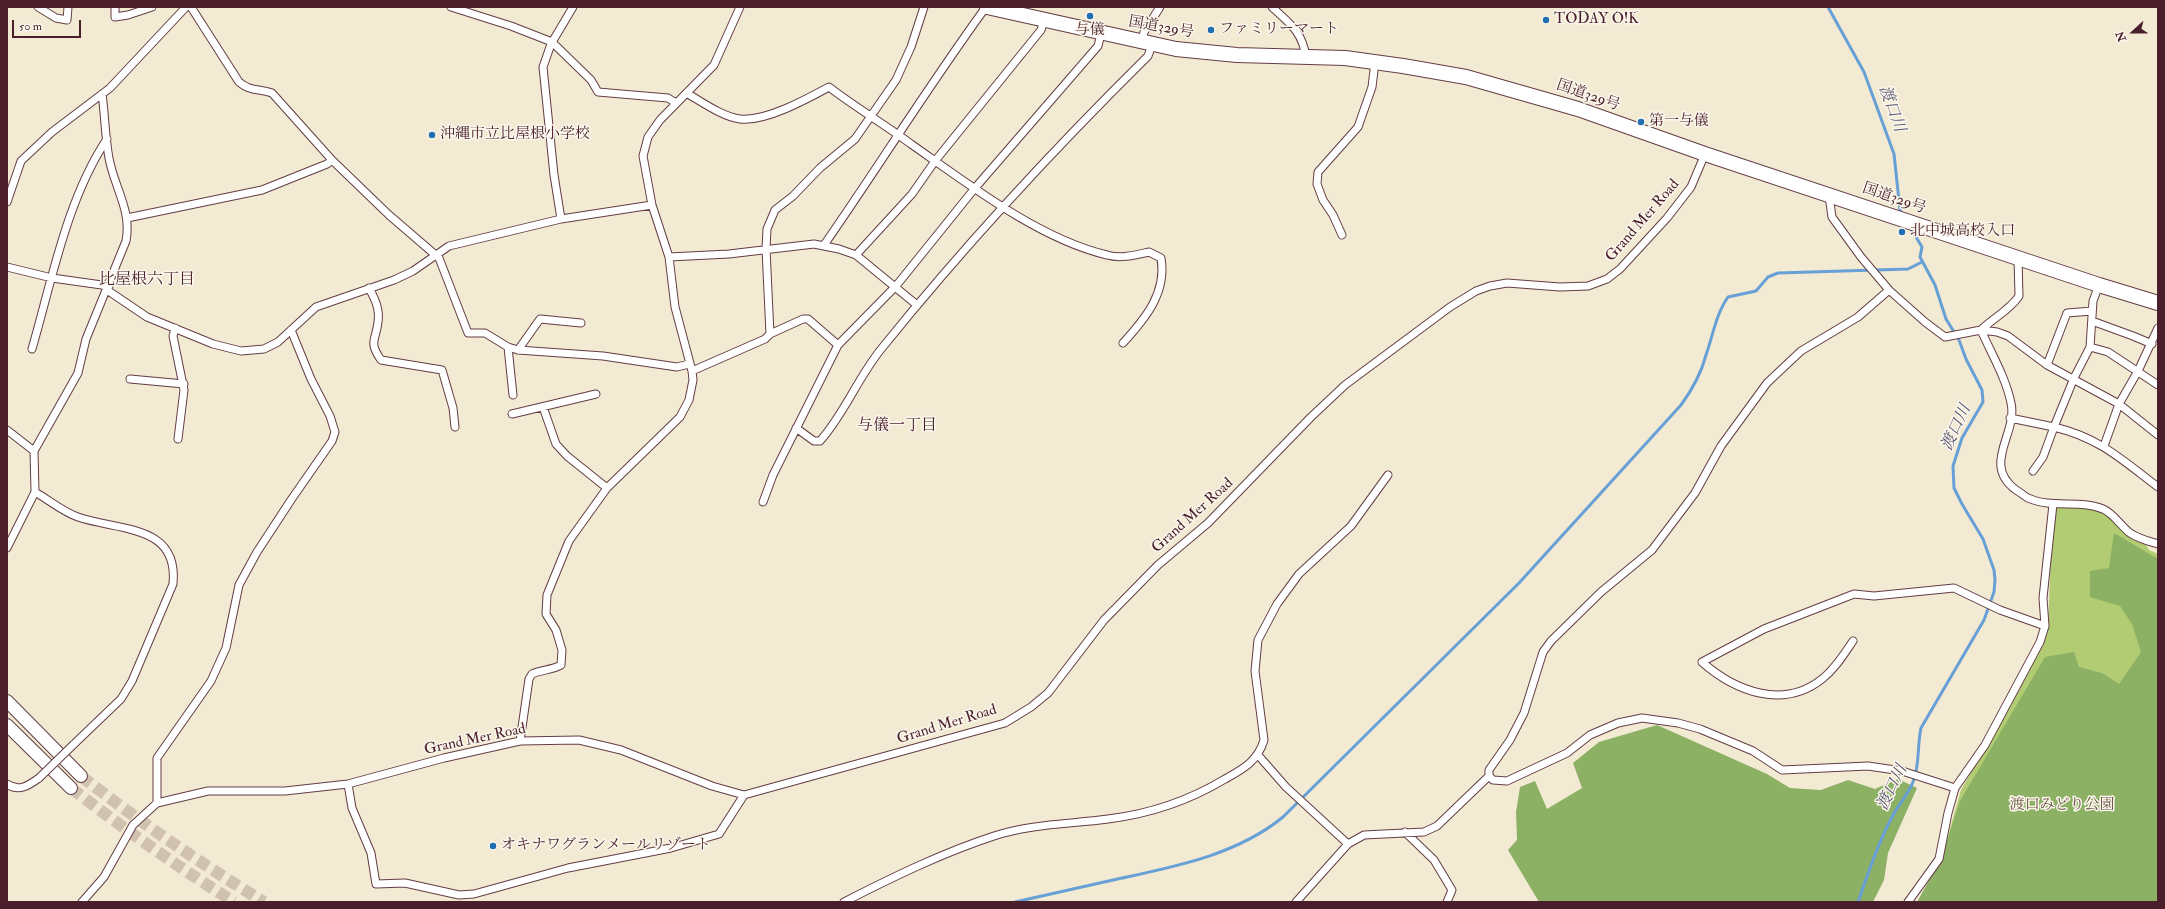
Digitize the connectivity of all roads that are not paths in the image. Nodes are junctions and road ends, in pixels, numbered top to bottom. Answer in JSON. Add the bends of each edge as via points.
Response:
{"nodes":[{"id":1,"x":38,"y":7,"type":"edge"},
{"id":2,"x":68,"y":7,"type":"edge"},
{"id":3,"x":115,"y":7,"type":"edge"},
{"id":4,"x":152,"y":7,"type":"edge"},
{"id":5,"x":191,"y":7,"type":"edge"},
{"id":6,"x":451,"y":7,"type":"edge"},
{"id":7,"x":573,"y":7,"type":"edge"},
{"id":8,"x":740,"y":7,"type":"edge"},
{"id":9,"x":924,"y":7,"type":"edge"},
{"id":10,"x":987,"y":7,"type":"edge"},
{"id":11,"x":1160,"y":7,"type":"edge"},
{"id":12,"x":1272,"y":7,"type":"edge"},
{"id":13,"x":181,"y":9,"type":"edge"},
{"id":14,"x":1044,"y":20,"type":"junction"},
{"id":15,"x":1100,"y":34,"type":"junction"},
{"id":16,"x":552,"y":42,"type":"junction"},
{"id":17,"x":1147,"y":44,"type":"junction"},
{"id":18,"x":1306,"y":57,"type":"junction"},
{"id":19,"x":1375,"y":62,"type":"junction"},
{"id":20,"x":102,"y":94,"type":"junction"},
{"id":21,"x":688,"y":94,"type":"junction"},
{"id":22,"x":676,"y":104,"type":"junction"},
{"id":23,"x":870,"y":118,"type":"junction"},
{"id":24,"x":899,"y":135,"type":"junction"},
{"id":25,"x":107,"y":139,"type":"junction"},
{"id":26,"x":1705,"y":154,"type":"junction"},
{"id":27,"x":332,"y":160,"type":"junction"},
{"id":28,"x":935,"y":161,"type":"junction"},
{"id":29,"x":975,"y":188,"type":"junction"},
{"id":30,"x":1829,"y":196,"type":"junction"},
{"id":31,"x":7,"y":202,"type":"edge"},
{"id":32,"x":652,"y":205,"type":"junction"},
{"id":33,"x":1003,"y":206,"type":"junction"},
{"id":34,"x":127,"y":218,"type":"junction"},
{"id":35,"x":561,"y":219,"type":"junction"},
{"id":36,"x":1342,"y":235,"type":"dead end"},
{"id":37,"x":824,"y":245,"type":"junction"},
{"id":38,"x":766,"y":249,"type":"junction"},
{"id":39,"x":435,"y":255,"type":"junction"},
{"id":40,"x":856,"y":255,"type":"junction"},
{"id":41,"x":669,"y":257,"type":"junction"},
{"id":42,"x":2018,"y":258,"type":"junction"},
{"id":43,"x":7,"y":267,"type":"edge"},
{"id":44,"x":52,"y":278,"type":"junction"},
{"id":45,"x":2099,"y":285,"type":"junction"},
{"id":46,"x":896,"y":286,"type":"junction"},
{"id":47,"x":108,"y":288,"type":"junction"},
{"id":48,"x":370,"y":288,"type":"junction"},
{"id":49,"x":1889,"y":290,"type":"junction"},
{"id":50,"x":2158,"y":303,"type":"edge"},
{"id":51,"x":917,"y":305,"type":"junction"},
{"id":52,"x":2092,"y":310,"type":"junction"},
{"id":53,"x":2092,"y":321,"type":"junction"},
{"id":54,"x":581,"y":322,"type":"dead end"},
{"id":55,"x":175,"y":328,"type":"junction"},
{"id":56,"x":2158,"y":328,"type":"edge"},
{"id":57,"x":291,"y":330,"type":"junction"},
{"id":58,"x":1981,"y":330,"type":"junction"},
{"id":59,"x":770,"y":334,"type":"junction"},
{"id":60,"x":1123,"y":343,"type":"dead end"},
{"id":61,"x":2154,"y":343,"type":"edge"},
{"id":62,"x":838,"y":345,"type":"junction"},
{"id":63,"x":508,"y":347,"type":"junction"},
{"id":64,"x":2090,"y":347,"type":"junction"},
{"id":65,"x":32,"y":349,"type":"dead end"},
{"id":66,"x":518,"y":350,"type":"junction"},
{"id":67,"x":689,"y":364,"type":"junction"},
{"id":68,"x":2047,"y":365,"type":"junction"},
{"id":69,"x":692,"y":371,"type":"junction"},
{"id":70,"x":2138,"y":371,"type":"junction"},
{"id":71,"x":2074,"y":378,"type":"junction"},
{"id":72,"x":130,"y":379,"type":"dead end"},
{"id":73,"x":184,"y":384,"type":"junction"},
{"id":74,"x":2158,"y":385,"type":"edge"},
{"id":75,"x":513,"y":394,"type":"dead end"},
{"id":76,"x":596,"y":394,"type":"dead end"},
{"id":77,"x":2119,"y":404,"type":"junction"},
{"id":78,"x":543,"y":407,"type":"junction"},
{"id":79,"x":512,"y":414,"type":"dead end"},
{"id":80,"x":2010,"y":418,"type":"junction"},
{"id":81,"x":455,"y":427,"type":"dead end"},
{"id":82,"x":2054,"y":427,"type":"junction"},
{"id":83,"x":796,"y":428,"type":"junction"},
{"id":84,"x":7,"y":430,"type":"edge"},
{"id":85,"x":2158,"y":435,"type":"edge"},
{"id":86,"x":178,"y":439,"type":"dead end"},
{"id":87,"x":2104,"y":446,"type":"junction"},
{"id":88,"x":34,"y":451,"type":"junction"},
{"id":89,"x":2033,"y":471,"type":"dead end"},
{"id":90,"x":1388,"y":475,"type":"dead end"},
{"id":91,"x":2158,"y":487,"type":"edge"},
{"id":92,"x":607,"y":488,"type":"junction"},
{"id":93,"x":36,"y":492,"type":"junction"},
{"id":94,"x":763,"y":502,"type":"dead end"},
{"id":95,"x":2053,"y":504,"type":"junction"},
{"id":96,"x":2158,"y":536,"type":"edge"},
{"id":97,"x":2156,"y":544,"type":"edge"},
{"id":98,"x":7,"y":548,"type":"edge"},
{"id":99,"x":2045,"y":626,"type":"junction"},
{"id":100,"x":1853,"y":641,"type":"dead end"},
{"id":101,"x":7,"y":701,"type":"edge"},
{"id":102,"x":7,"y":725,"type":"edge"},
{"id":103,"x":520,"y":741,"type":"junction"},
{"id":104,"x":1258,"y":755,"type":"junction"},
{"id":105,"x":81,"y":776,"type":"tunnel mouth"},
{"id":106,"x":1490,"y":776,"type":"junction"},
{"id":107,"x":7,"y":784,"type":"edge"},
{"id":108,"x":348,"y":784,"type":"junction"},
{"id":109,"x":72,"y":788,"type":"tunnel mouth"},
{"id":110,"x":1955,"y":788,"type":"junction"},
{"id":111,"x":744,"y":795,"type":"junction"},
{"id":112,"x":157,"y":803,"type":"junction"},
{"id":113,"x":1405,"y":832,"type":"junction"},
{"id":114,"x":1348,"y":844,"type":"junction"},
{"id":115,"x":82,"y":902,"type":"edge"},
{"id":116,"x":844,"y":902,"type":"edge"},
{"id":117,"x":1296,"y":902,"type":"edge"},
{"id":118,"x":1447,"y":902,"type":"edge"},
{"id":119,"x":1908,"y":902,"type":"edge"}],
"edges":[{"from":1,"to":2,"type":"street","via":[[56,18],[67,20]]},
{"from":3,"to":4,"type":"street","via":[[115,17],[128,16]]},
{"from":5,"to":27,"type":"street","via":[[240,82],[248,89],[272,93]]},
{"from":6,"to":16,"type":"street"},
{"from":7,"to":16,"type":"street"},
{"from":8,"to":21,"type":"street","via":[[714,65]]},
{"from":9,"to":23,"type":"street","via":[[911,47],[896,80]]},
{"from":10,"to":14,"type":"highway","name":"国道329号"},
{"from":10,"to":24,"type":"street","via":[[945,63]]},
{"from":11,"to":17,"type":"street","via":[[1144,32]]},
{"from":12,"to":18,"type":"street","via":[[1298,31]]},
{"from":13,"to":20,"type":"street"},
{"from":14,"to":15,"type":"highway","name":"国道329号"},
{"from":14,"to":28,"type":"street","via":[[1040,30]]},
{"from":15,"to":17,"type":"highway","name":"国道329号"},
{"from":15,"to":29,"type":"street","via":[[1098,46]]},
{"from":16,"to":22,"type":"street","via":[[591,80],[598,92],[668,98]]},
{"from":16,"to":35,"type":"street","via":[[543,67]]},
{"from":17,"to":18,"type":"highway","name":"国道329号","via":[[1205,53]]},
{"from":17,"to":33,"type":"street","via":[[1148,56]]},
{"from":18,"to":19,"type":"highway","name":"国道329号"},
{"from":19,"to":26,"type":"highway","name":"国道329号","via":[[1466,77],[1503,86],[1578,109]]},
{"from":19,"to":36,"type":"street","via":[[1372,87],[1358,126],[1318,172],[1317,184],[1323,200]]},
{"from":20,"to":25,"type":"street"},
{"from":20,"to":31,"type":"street","via":[[52,132],[21,161]]},
{"from":21,"to":22,"type":"street"},
{"from":21,"to":23,"type":"street","via":[[710,108],[740,119],[769,115],[803,102],[828,87]]},
{"from":22,"to":32,"type":"street","via":[[660,120],[648,138],[643,156]]},
{"from":23,"to":24,"type":"street"},
{"from":23,"to":38,"type":"street","via":[[855,140],[775,210],[766,229]]},
{"from":24,"to":28,"type":"street"},
{"from":24,"to":37,"type":"street"},
{"from":25,"to":34,"type":"street","via":[[109,159]]},
{"from":25,"to":44,"type":"street","via":[[91,162]]},
{"from":26,"to":30,"type":"highway","name":"国道329号"},
{"from":26,"to":111,"type":"street","name":"Grand Mer Road","via":[[1691,187],[1671,213],[1620,269],[1607,279],[1588,286],[1507,284],[1476,291],[1450,307],[1345,385],[1310,417],[1208,523],[1158,565],[1104,620],[1048,693],[1031,707],[1005,723],[979,731]]},
{"from":27,"to":34,"type":"street","via":[[262,190]]},
{"from":27,"to":39,"type":"street"},
{"from":28,"to":29,"type":"street"},
{"from":28,"to":40,"type":"street","via":[[912,194]]},
{"from":29,"to":33,"type":"street"},
{"from":29,"to":46,"type":"street"},
{"from":30,"to":42,"type":"highway","name":"国道329号"},
{"from":30,"to":49,"type":"street","via":[[1832,217]]},
{"from":32,"to":35,"type":"street"},
{"from":32,"to":41,"type":"street"},
{"from":33,"to":51,"type":"street"},
{"from":33,"to":60,"type":"street","via":[[1058,239],[1101,253],[1129,257],[1149,252],[1161,258],[1163,268],[1159,291],[1140,324]]},
{"from":34,"to":47,"type":"street","via":[[129,227],[126,241]]},
{"from":35,"to":39,"type":"street","via":[[449,246]]},
{"from":37,"to":38,"type":"street"},
{"from":37,"to":40,"type":"street"},
{"from":38,"to":41,"type":"street"},
{"from":38,"to":59,"type":"street"},
{"from":39,"to":48,"type":"street","via":[[413,271]]},
{"from":39,"to":63,"type":"street","via":[[439,258],[468,333],[485,333]]},
{"from":40,"to":46,"type":"street"},
{"from":41,"to":67,"type":"street","via":[[675,307]]},
{"from":42,"to":45,"type":"highway","name":"国道329号"},
{"from":42,"to":58,"type":"street","via":[[2019,296],[2012,305]]},
{"from":43,"to":44,"type":"street"},
{"from":44,"to":47,"type":"street"},
{"from":44,"to":65,"type":"street"},
{"from":45,"to":50,"type":"highway","name":"国道329号"},
{"from":45,"to":52,"type":"street"},
{"from":46,"to":51,"type":"street"},
{"from":46,"to":62,"type":"street"},
{"from":47,"to":55,"type":"street","via":[[148,318]]},
{"from":47,"to":88,"type":"street","via":[[86,339],[78,373]]},
{"from":48,"to":57,"type":"street","via":[[316,307]]},
{"from":48,"to":81,"type":"street","via":[[378,305],[378,322],[372,342],[374,350],[381,360],[442,370],[452,402]]},
{"from":49,"to":58,"type":"street","via":[[1945,337]]},
{"from":49,"to":106,"type":"street","via":[[1858,318],[1801,351],[1767,383],[1721,446],[1695,493],[1652,550],[1601,592],[1551,641],[1538,663],[1524,713],[1510,740],[1489,770]]},
{"from":51,"to":83,"type":"street","via":[[880,350],[833,425],[820,441],[814,441]]},
{"from":52,"to":53,"type":"street"},
{"from":52,"to":68,"type":"street","via":[[2068,313]]},
{"from":53,"to":61,"type":"street"},
{"from":53,"to":64,"type":"street"},
{"from":54,"to":66,"type":"street","via":[[540,319]]},
{"from":55,"to":57,"type":"street","via":[[213,344],[241,351],[264,349],[278,342]]},
{"from":55,"to":73,"type":"street","via":[[173,336]]},
{"from":56,"to":61,"type":"street"},
{"from":57,"to":112,"type":"street","via":[[335,432],[332,441],[291,500],[239,585],[226,648],[211,681],[158,758]]},
{"from":58,"to":68,"type":"street","via":[[2008,336]]},
{"from":58,"to":80,"type":"street","via":[[2011,404]]},
{"from":59,"to":62,"type":"street","via":[[808,319]]},
{"from":59,"to":69,"type":"street","via":[[765,339]]},
{"from":61,"to":70,"type":"street"},
{"from":62,"to":83,"type":"street"},
{"from":63,"to":66,"type":"street"},
{"from":63,"to":75,"type":"street"},
{"from":64,"to":70,"type":"street","via":[[2108,352]]},
{"from":64,"to":71,"type":"street"},
{"from":66,"to":67,"type":"street","via":[[603,356],[677,367]]},
{"from":67,"to":69,"type":"street"},
{"from":68,"to":71,"type":"street"},
{"from":69,"to":92,"type":"street","via":[[689,400],[680,417]]},
{"from":70,"to":74,"type":"street"},
{"from":70,"to":77,"type":"street"},
{"from":71,"to":77,"type":"street"},
{"from":71,"to":82,"type":"street"},
{"from":72,"to":73,"type":"street"},
{"from":73,"to":86,"type":"street"},
{"from":76,"to":78,"type":"street"},
{"from":77,"to":85,"type":"street"},
{"from":77,"to":87,"type":"street"},
{"from":78,"to":79,"type":"street"},
{"from":78,"to":92,"type":"street","via":[[556,444]]},
{"from":80,"to":82,"type":"street"},
{"from":80,"to":95,"type":"street","via":[[2000,461],[2002,474],[2010,485],[2028,498]]},
{"from":82,"to":87,"type":"street","via":[[2075,432]]},
{"from":82,"to":89,"type":"street","via":[[2043,457]]},
{"from":83,"to":94,"type":"street"},
{"from":84,"to":88,"type":"street"},
{"from":87,"to":91,"type":"street"},
{"from":88,"to":93,"type":"street"},
{"from":90,"to":104,"type":"street","via":[[1351,526],[1299,574],[1277,604],[1258,640],[1255,671],[1264,740]]},
{"from":92,"to":103,"type":"street","via":[[569,541],[547,595],[546,614],[556,630],[562,650],[561,665],[532,674],[529,679]]},
{"from":93,"to":98,"type":"street"},
{"from":93,"to":107,"type":"street","bridge":true,"via":[[77,516],[151,536],[163,544],[171,555],[175,568],[173,584],[132,681],[120,699],[29,786],[13,788]]},
{"from":95,"to":97,"type":"street","via":[[2086,505],[2104,509],[2131,533]]},
{"from":95,"to":99,"type":"street","via":[[2043,598]]},
{"from":96,"to":97,"type":"street"},
{"from":99,"to":100,"type":"street","via":[[2000,610],[1954,588],[1874,596],[1854,594],[1764,629],[1702,662],[1729,683],[1750,692],[1790,695],[1811,687],[1823,678]]},
{"from":99,"to":110,"type":"street","via":[[2040,642],[1985,746]]},
{"from":101,"to":105,"type":"main road"},
{"from":102,"to":109,"type":"main road"},
{"from":103,"to":108,"type":"street","name":"Grand Mer Road"},
{"from":103,"to":111,"type":"street","name":"Grand Mer Road","via":[[579,740],[621,750],[712,786]]},
{"from":104,"to":114,"type":"street","via":[[1300,801]]},
{"from":104,"to":116,"type":"street","via":[[1248,766],[1210,788],[1166,806],[1110,819],[995,835],[901,874]]},
{"from":106,"to":110,"type":"street","via":[[1493,780],[1506,781],[1566,753],[1590,735],[1618,723],[1642,718],[1700,729],[1753,751],[1782,770],[1868,766],[1902,771]]},
{"from":106,"to":113,"type":"street","via":[[1437,826],[1424,832]]},
{"from":108,"to":111,"type":"street","via":[[352,808],[371,853],[376,884],[406,883],[459,895],[474,894],[568,868],[701,841],[719,834]]},
{"from":108,"to":112,"type":"street","name":"Grand Mer Road","via":[[286,791],[208,791]]},
{"from":110,"to":119,"type":"street","via":[[1939,858]]},
{"from":112,"to":115,"type":"street","name":"Grand Mer Road","via":[[133,825],[104,878]]},
{"from":113,"to":114,"type":"street","via":[[1364,835]]},
{"from":113,"to":118,"type":"street","via":[[1434,860],[1452,890]]},
{"from":114,"to":117,"type":"street"}]}
